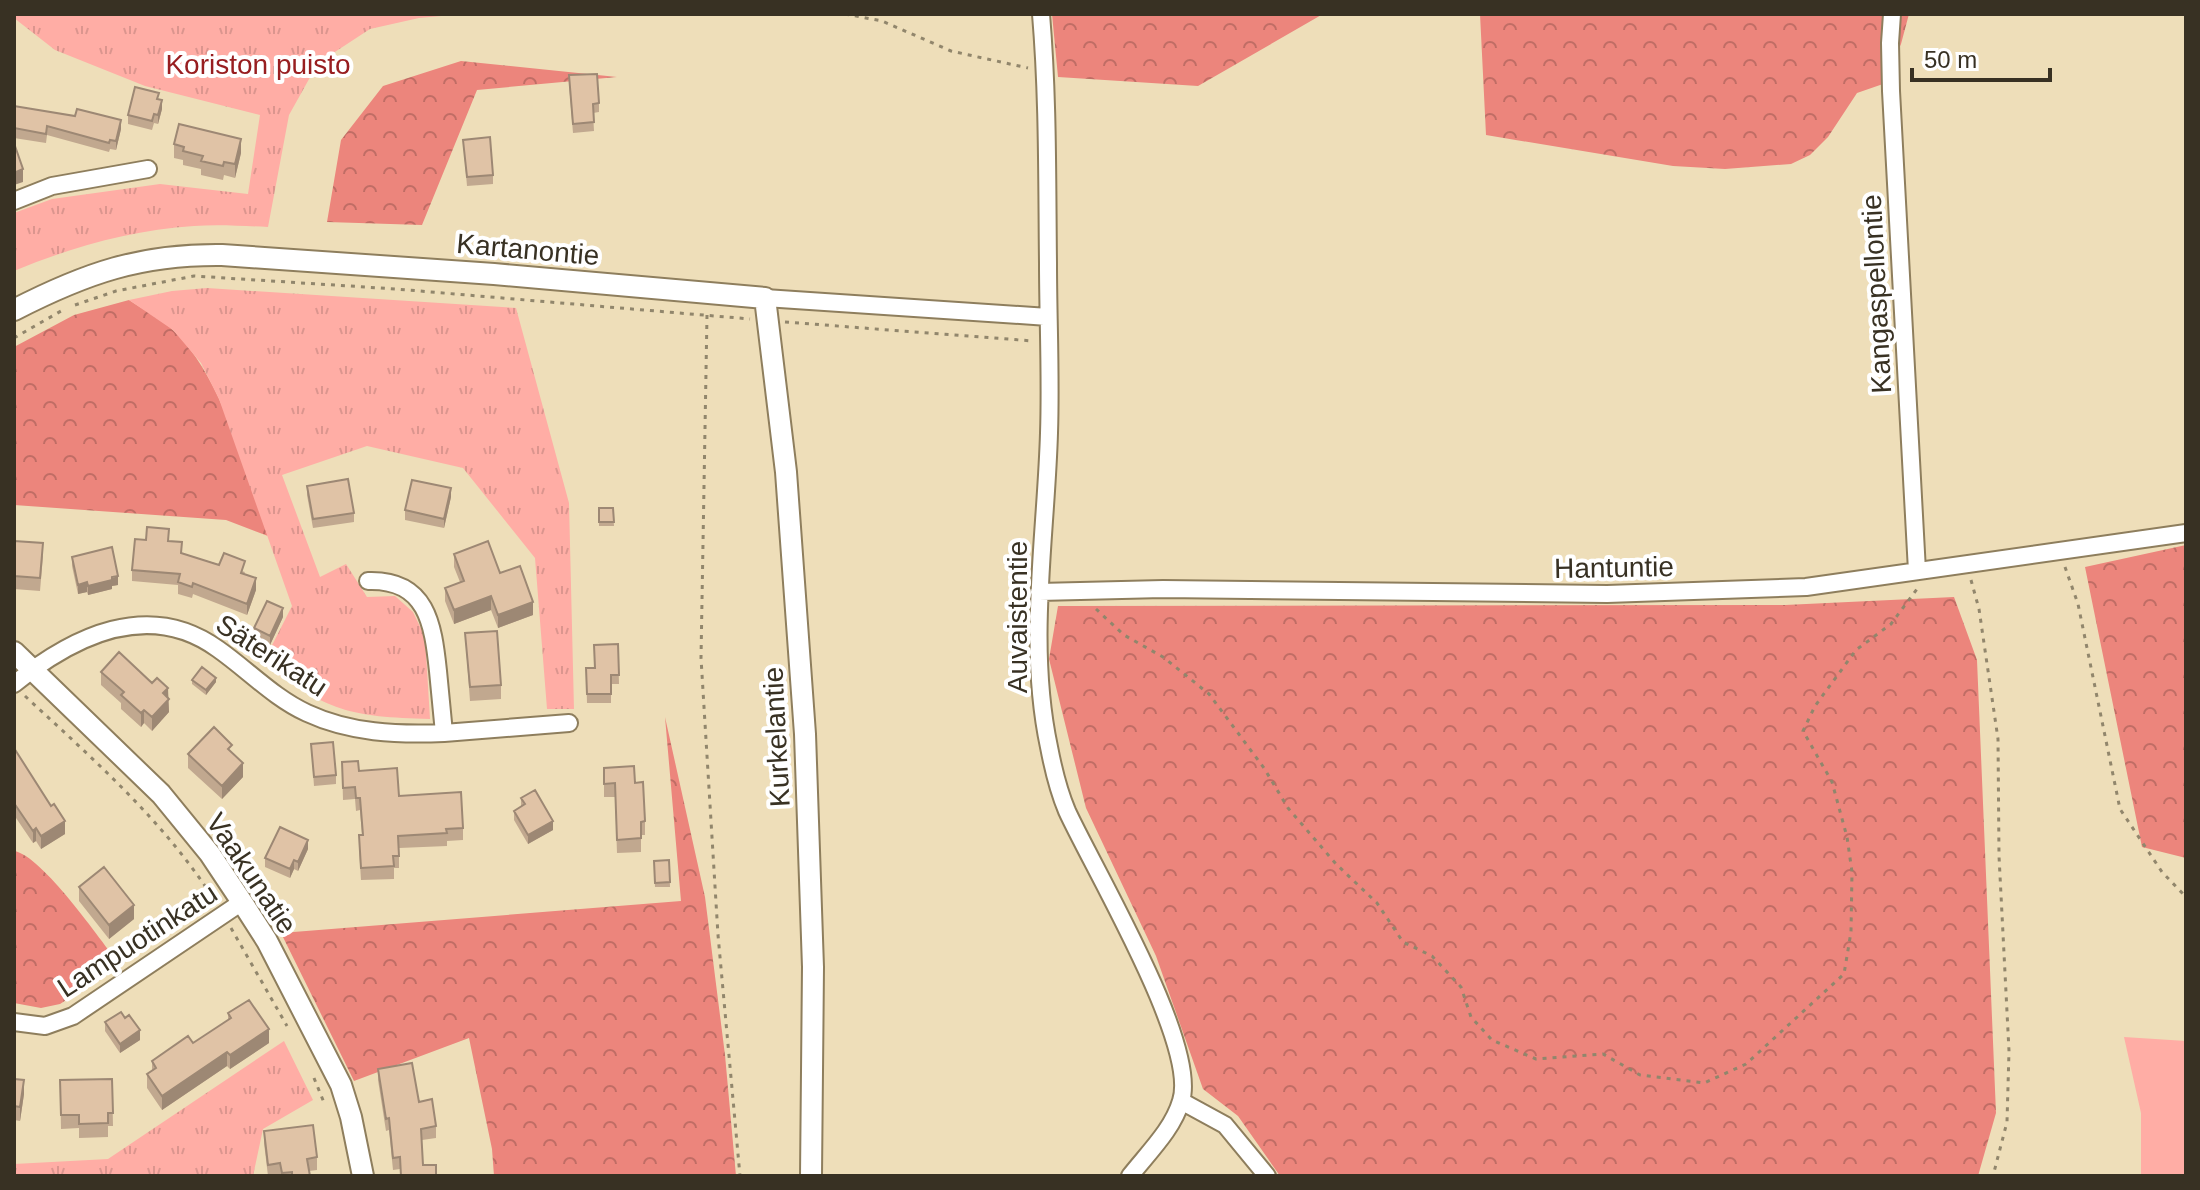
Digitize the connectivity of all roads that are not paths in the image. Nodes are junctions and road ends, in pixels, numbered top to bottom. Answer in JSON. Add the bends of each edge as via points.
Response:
{"nodes":[{"id":1,"x":1041,"y":14,"type":"edge"},
{"id":2,"x":1892,"y":14,"type":"edge"},
{"id":3,"x":148,"y":169,"type":"dead end"},
{"id":4,"x":14,"y":201,"type":"edge"},
{"id":5,"x":765,"y":298,"type":"junction"},
{"id":6,"x":14,"y":310,"type":"edge"},
{"id":7,"x":1048,"y":317,"type":"junction"},
{"id":8,"x":2186,"y":533,"type":"edge"},
{"id":9,"x":1924,"y":570,"type":"junction"},
{"id":10,"x":368,"y":581,"type":"dead end"},
{"id":11,"x":1039,"y":592,"type":"junction"},
{"id":12,"x":14,"y":652,"type":"edge"},
{"id":13,"x":32,"y":669,"type":"junction"},
{"id":14,"x":14,"y":684,"type":"edge"},
{"id":15,"x":569,"y":723,"type":"dead end"},
{"id":16,"x":444,"y":733,"type":"junction"},
{"id":17,"x":242,"y":902,"type":"junction"},
{"id":18,"x":14,"y":1022,"type":"edge"},
{"id":19,"x":1181,"y":1101,"type":"junction"},
{"id":20,"x":363,"y":1176,"type":"edge"},
{"id":21,"x":811,"y":1176,"type":"edge"},
{"id":22,"x":1130,"y":1176,"type":"edge"},
{"id":23,"x":1267,"y":1176,"type":"edge"}],
"edges":[{"from":1,"to":7,"type":"street","name":"Auvaistentie","via":[[1047,77]]},
{"from":2,"to":9,"type":"street","name":"Kangaspellontie","via":[[1891,91]]},
{"from":3,"to":4,"type":"street","via":[[52,186]]},
{"from":5,"to":6,"type":"street","name":"Kartanontie","via":[[180,254],[93,273]]},
{"from":5,"to":7,"type":"street","name":"Kartanontie"},
{"from":5,"to":21,"type":"street","name":"Kurkelantie","via":[[786,472],[805,734],[813,967]]},
{"from":7,"to":11,"type":"street","name":"Auvaistentie","via":[[1049,433]]},
{"from":8,"to":9,"type":"street","name":"Hantuntie"},
{"from":9,"to":11,"type":"street","name":"Hantuntie","via":[[1806,587],[1607,594]]},
{"from":10,"to":16,"type":"street","via":[[386,580],[415,595],[424,607],[434,638]]},
{"from":11,"to":19,"type":"street","name":"Auvaistentie","via":[[1039,682],[1065,808],[1175,1038],[1184,1075]]},
{"from":12,"to":13,"type":"street","name":"Vaakunatie"},
{"from":13,"to":14,"type":"street","name":"Säterikatu"},
{"from":13,"to":16,"type":"street","name":"Säterikatu","via":[[101,633],[158,624],[217,647],[278,695],[332,723],[376,731]]},
{"from":13,"to":17,"type":"street","name":"Vaakunatie","via":[[161,794]]},
{"from":15,"to":16,"type":"street","name":"Säterikatu"},
{"from":17,"to":18,"type":"street","name":"Lampuotinkatu","via":[[73,1016],[45,1026]]},
{"from":17,"to":20,"type":"street","name":"Vaakunatie","via":[[341,1085]]},
{"from":19,"to":22,"type":"street"},
{"from":19,"to":23,"type":"street","via":[[1225,1125]]}]}
